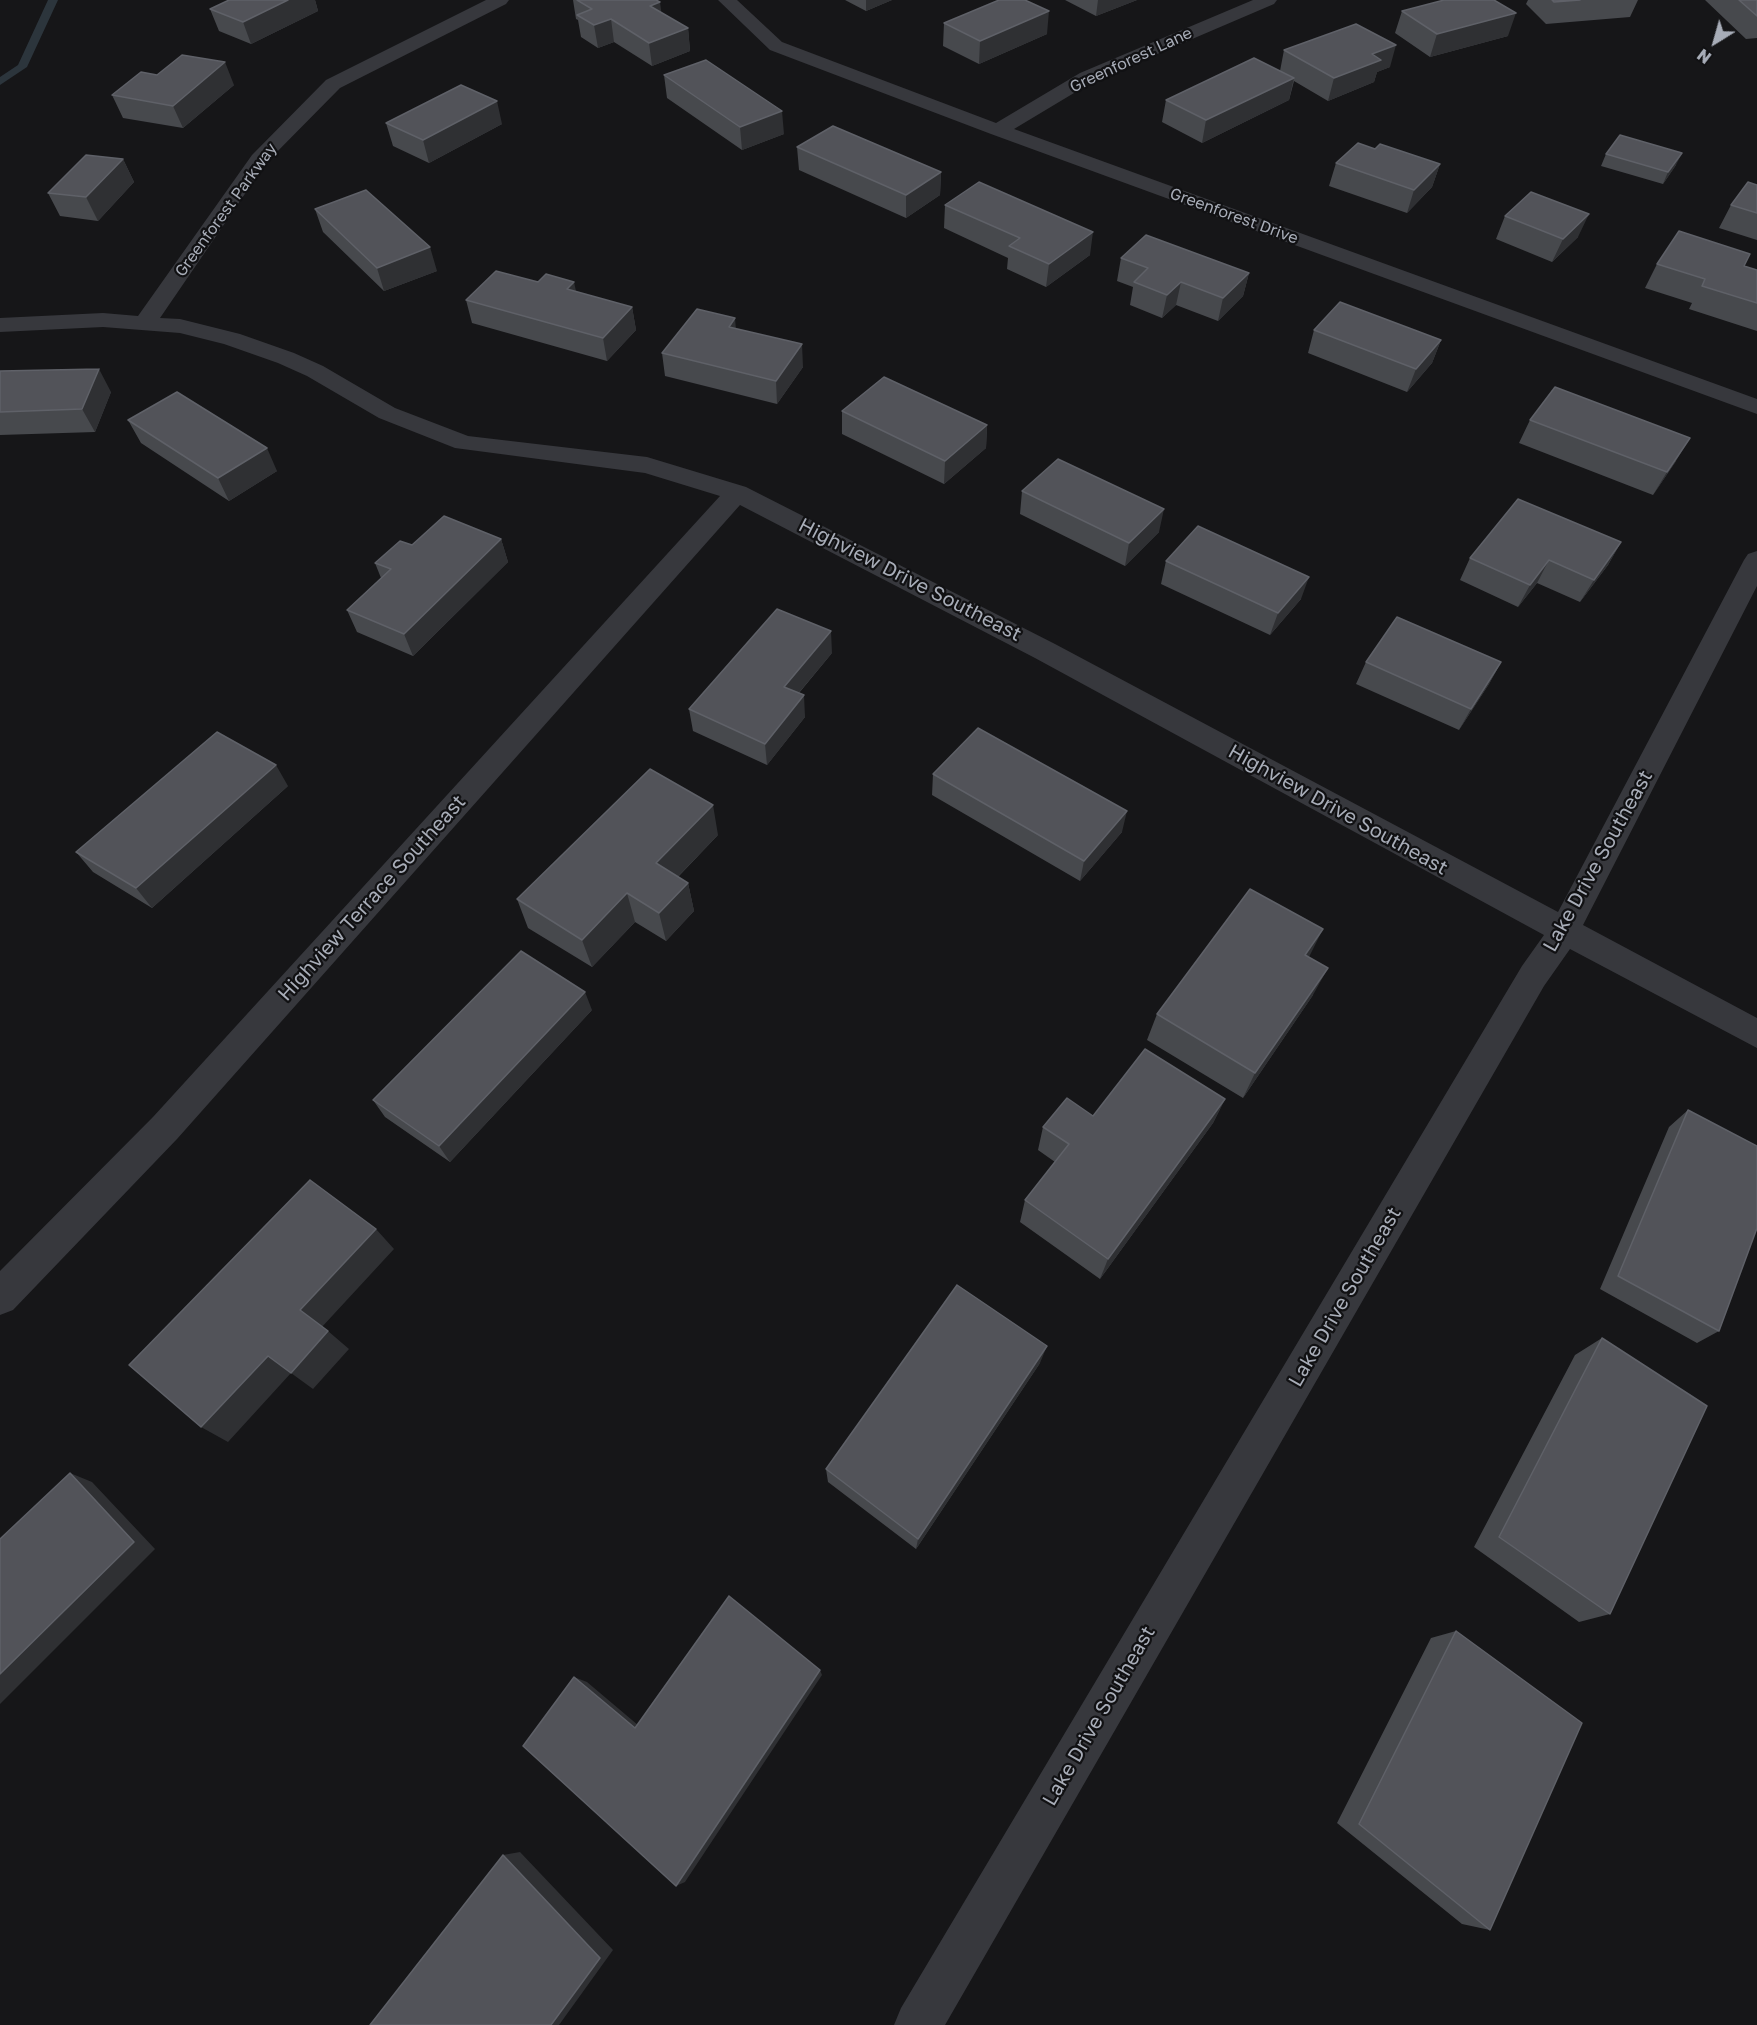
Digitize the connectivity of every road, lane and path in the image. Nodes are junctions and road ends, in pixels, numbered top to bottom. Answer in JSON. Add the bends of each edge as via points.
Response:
{"nodes":[{"id":1,"x":500,"y":0,"type":"edge"},
{"id":2,"x":727,"y":0,"type":"edge"},
{"id":3,"x":1269,"y":0,"type":"edge"},
{"id":4,"x":998,"y":130,"type":"junction"},
{"id":5,"x":146,"y":321,"type":"junction"},
{"id":6,"x":0,"y":325,"type":"edge"},
{"id":7,"x":1757,"y":407,"type":"edge"},
{"id":8,"x":737,"y":493,"type":"junction"},
{"id":9,"x":1757,"y":560,"type":"edge"},
{"id":10,"x":1564,"y":932,"type":"junction"},
{"id":11,"x":1757,"y":1034,"type":"edge"},
{"id":12,"x":0,"y":1297,"type":"edge"},
{"id":13,"x":918,"y":2025,"type":"edge"}],
"edges":[{"from":1,"to":5,"type":"street","name":"Greenforest Parkway","via":[[333,84],[259,159]]},
{"from":2,"to":4,"type":"street","name":"Greenforest Drive","via":[[776,46]]},
{"from":3,"to":4,"type":"street","name":"Greenforest Lane","via":[[1087,77]]},
{"from":4,"to":7,"type":"street","name":"Greenforest Drive"},
{"from":5,"to":6,"type":"street","name":"Highview Drive Southeast"},
{"from":5,"to":8,"type":"street","name":"Highview Drive Southeast","via":[[191,328],[286,358],[387,413],[464,443],[647,465]]},
{"from":8,"to":10,"type":"street","name":"Highview Drive Southeast","via":[[1046,651]]},
{"from":8,"to":12,"type":"street","name":"Highview Terrace Southeast","via":[[165,1128]]},
{"from":9,"to":10,"type":"street","name":"Lake Drive Southeast"},
{"from":10,"to":11,"type":"street","name":"Highview Drive Southeast"},
{"from":10,"to":13,"type":"street","name":"Lake Drive Southeast","via":[[1533,976]]}]}
